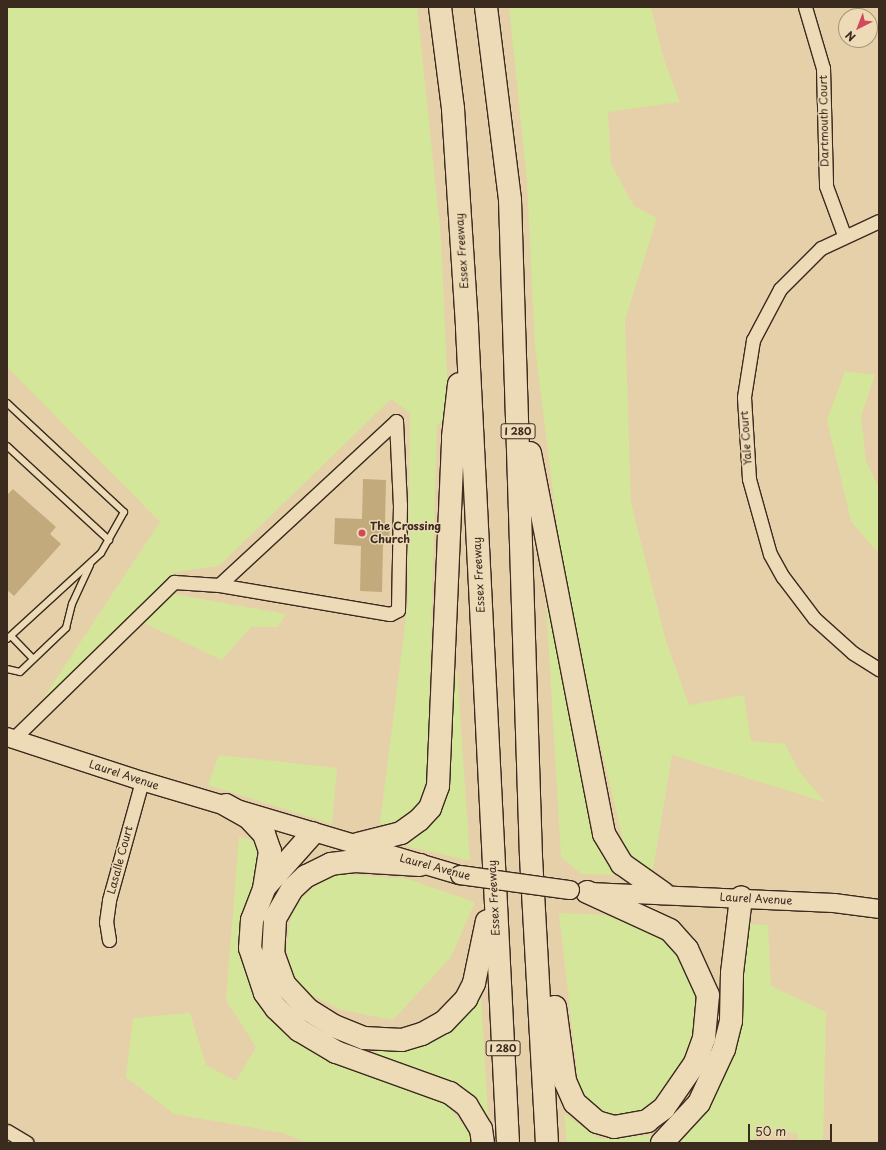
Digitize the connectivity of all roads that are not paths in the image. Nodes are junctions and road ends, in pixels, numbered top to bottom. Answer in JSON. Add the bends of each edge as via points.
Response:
{"nodes":[{"id":1,"x":440,"y":7,"type":"edge"},
{"id":2,"x":486,"y":7,"type":"edge"},
{"id":3,"x":805,"y":7,"type":"edge"},
{"id":4,"x":879,"y":221,"type":"edge"},
{"id":5,"x":844,"y":235,"type":"junction"},
{"id":6,"x":467,"y":328,"type":"junction"},
{"id":7,"x":516,"y":383,"type":"junction"},
{"id":8,"x":7,"y":402,"type":"edge"},
{"id":9,"x":7,"y":446,"type":"edge"},
{"id":10,"x":109,"y":540,"type":"junction"},
{"id":11,"x":91,"y":562,"type":"junction"},
{"id":12,"x":219,"y":585,"type":"junction"},
{"id":13,"x":9,"y":637,"type":"edge"},
{"id":14,"x":33,"y":659,"type":"junction"},
{"id":15,"x":7,"y":669,"type":"edge"},
{"id":16,"x":879,"y":669,"type":"edge"},
{"id":17,"x":10,"y":738,"type":"edge"},
{"id":18,"x":142,"y":781,"type":"junction"},
{"id":19,"x":529,"y":797,"type":"junction"},
{"id":20,"x":226,"y":805,"type":"junction"},
{"id":21,"x":491,"y":830,"type":"junction"},
{"id":22,"x":313,"y":833,"type":"junction"},
{"id":23,"x":358,"y":844,"type":"junction"},
{"id":24,"x":420,"y":864,"type":"junction"},
{"id":25,"x":264,"y":889,"type":"junction"},
{"id":26,"x":579,"y":891,"type":"junction"},
{"id":27,"x":663,"y":893,"type":"junction"},
{"id":28,"x":741,"y":898,"type":"junction"},
{"id":29,"x":879,"y":909,"type":"edge"},
{"id":30,"x":109,"y":940,"type":"dead end"},
{"id":31,"x":7,"y":1131,"type":"edge"},
{"id":32,"x":9,"y":1143,"type":"edge"},
{"id":33,"x":27,"y":1143,"type":"edge"},
{"id":34,"x":482,"y":1143,"type":"edge"},
{"id":35,"x":508,"y":1143,"type":"edge"},
{"id":36,"x":547,"y":1143,"type":"edge"},
{"id":37,"x":662,"y":1143,"type":"edge"}],
"edges":[{"from":1,"to":6,"type":"highway","name":"Essex Freeway","number":"I 280","via":[[453,109]]},
{"from":2,"to":7,"type":"highway","number":"I 280","via":[[510,200]]},
{"from":3,"to":5,"type":"street","name":"Dartmouth Court","via":[[823,68],[826,186]]},
{"from":4,"to":5,"type":"street","name":"Yale Court"},
{"from":5,"to":16,"type":"street","name":"Yale Court","via":[[821,248],[792,274],[760,322],[745,377],[746,453],[761,529],[783,577],[832,637]]},
{"from":6,"to":21,"type":"highway","name":"Essex Freeway","number":"I 280"},
{"from":6,"to":23,"type":"highway","via":[[453,437],[438,786],[430,808],[419,820],[401,833]]},
{"from":7,"to":19,"type":"highway","number":"I 280"},
{"from":7,"to":27,"type":"highway","via":[[604,834],[622,864]]},
{"from":8,"to":10,"type":"lane","via":[[124,512]]},
{"from":9,"to":10,"type":"lane"},
{"from":10,"to":11,"type":"lane"},
{"from":11,"to":13,"type":"lane"},
{"from":11,"to":14,"type":"lane","via":[[72,604],[66,628]]},
{"from":12,"to":12,"type":"street","via":[[390,614],[398,610],[400,505],[396,421]]},
{"from":12,"to":17,"type":"street","via":[[174,582]]},
{"from":13,"to":14,"type":"lane"},
{"from":14,"to":15,"type":"lane","via":[[20,672]]},
{"from":17,"to":18,"type":"main road","name":"Laurel Avenue"},
{"from":18,"to":20,"type":"main road","name":"Laurel Avenue"},
{"from":18,"to":30,"type":"street","name":"Lasalle Court","via":[[109,900],[106,922]]},
{"from":19,"to":26,"type":"highway","via":[[539,856],[565,1081],[574,1103],[598,1122],[631,1127],[647,1121],[664,1108],[695,1063],[708,1018],[708,995],[687,949],[670,930]]},
{"from":19,"to":36,"type":"highway","number":"I 280"},
{"from":20,"to":22,"type":"main road","name":"Laurel Avenue"},
{"from":20,"to":25,"type":"highway","via":[[249,818],[268,842],[271,855]]},
{"from":21,"to":24,"type":"highway","via":[[486,928],[474,984],[455,1012],[422,1034],[394,1041],[364,1038],[317,1016],[290,993],[275,963],[272,931],[286,896],[306,876],[331,864]]},
{"from":21,"to":35,"type":"highway","name":"Essex Freeway","number":"I 280"},
{"from":22,"to":23,"type":"main road","name":"Laurel Avenue"},
{"from":22,"to":25,"type":"highway"},
{"from":23,"to":24,"type":"main road","name":"Laurel Avenue"},
{"from":24,"to":26,"type":"main road","name":"Laurel Avenue","bridge":true,"via":[[460,875]]},
{"from":25,"to":34,"type":"highway","via":[[252,920],[250,948],[265,993],[276,1008],[299,1030],[336,1052],[450,1093],[467,1106],[481,1129]]},
{"from":26,"to":27,"type":"main road","name":"Laurel Avenue"},
{"from":27,"to":28,"type":"main road","name":"Laurel Avenue"},
{"from":28,"to":29,"type":"main road","name":"Laurel Avenue"},
{"from":28,"to":37,"type":"highway","via":[[732,973],[731,1022],[724,1049],[699,1103]]},
{"from":31,"to":32,"type":"street"},
{"from":31,"to":33,"type":"street"}]}
